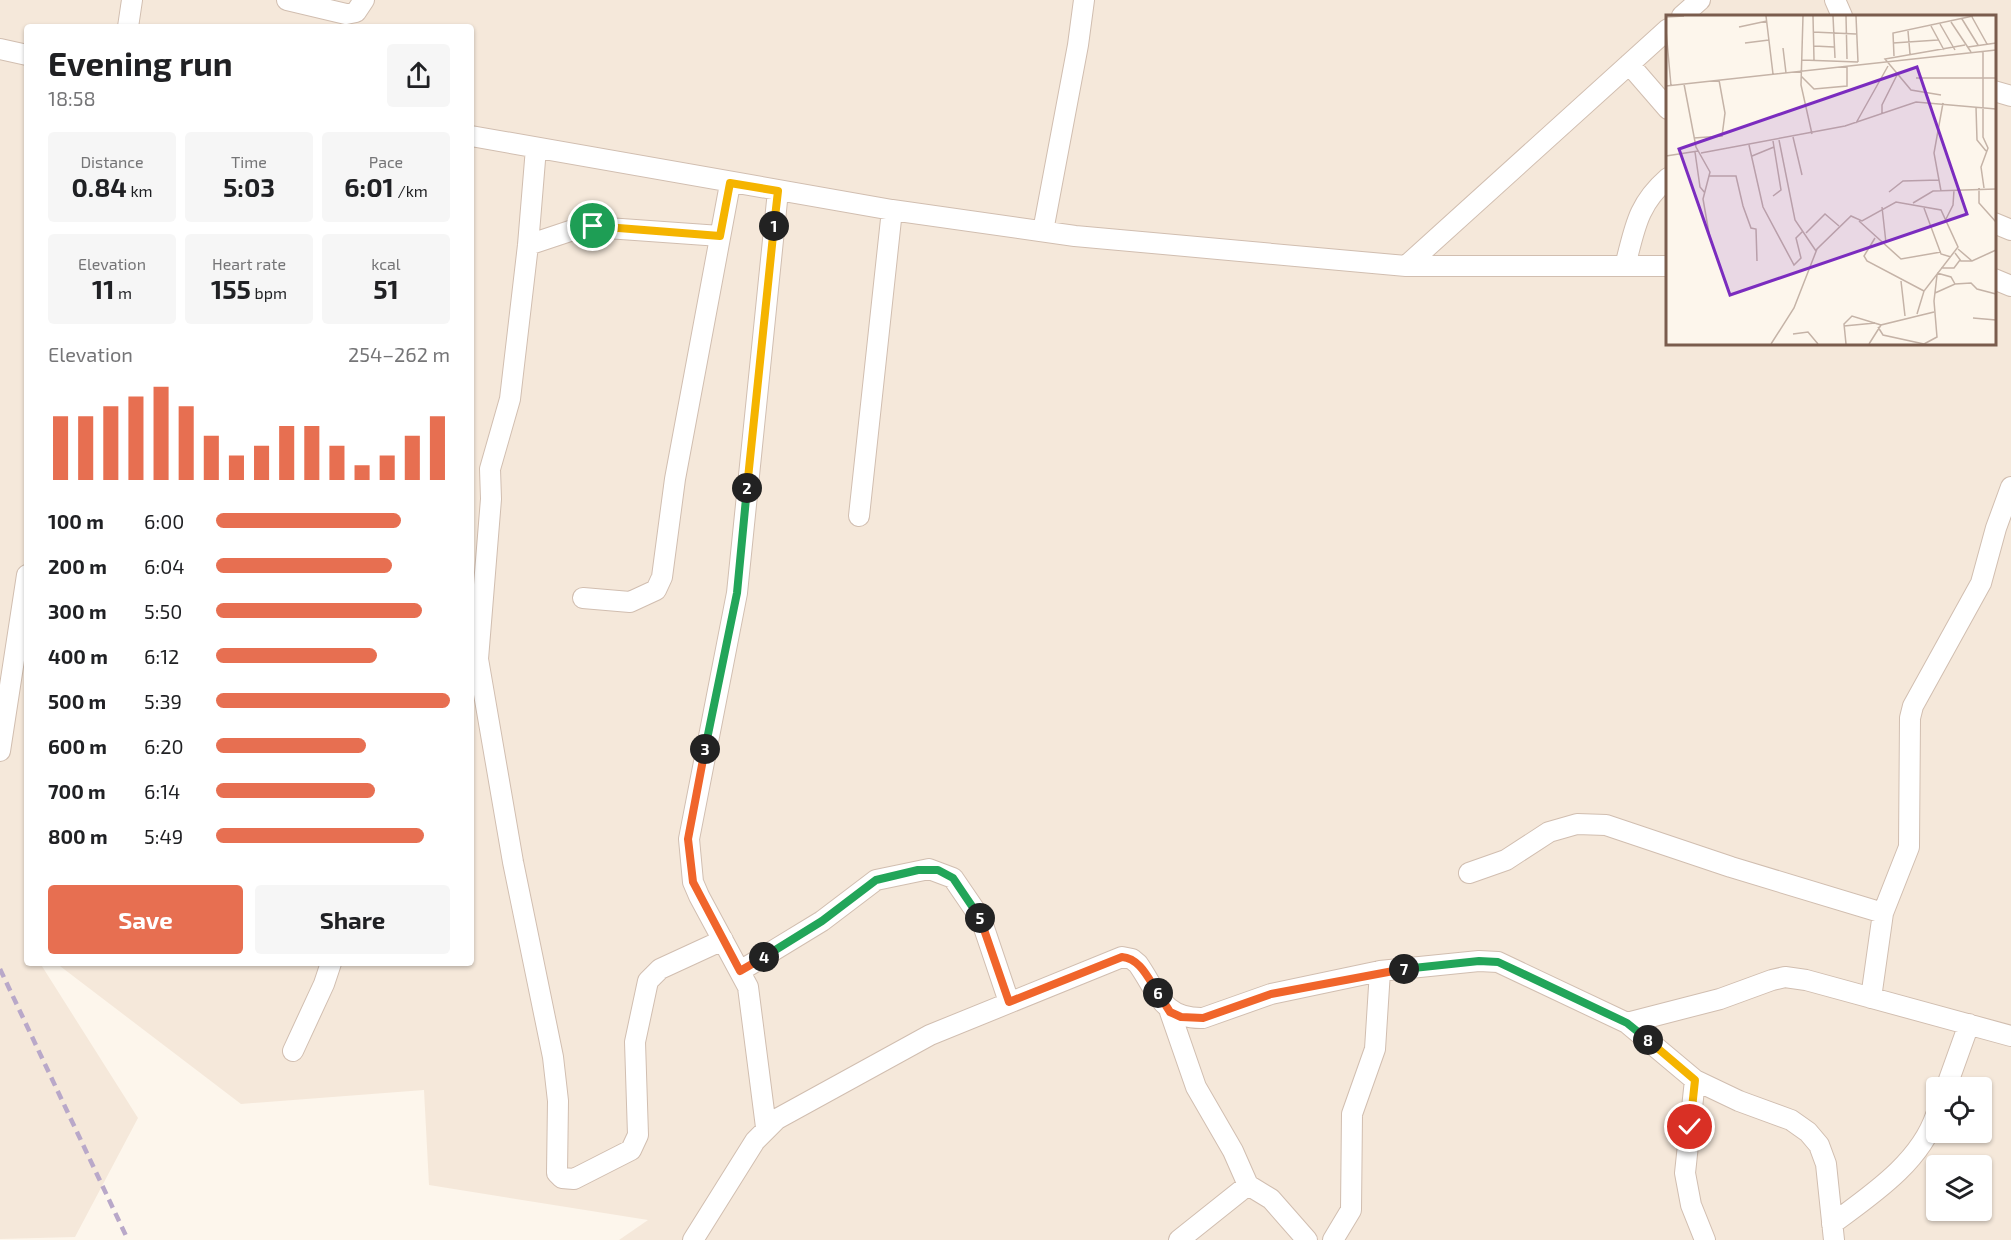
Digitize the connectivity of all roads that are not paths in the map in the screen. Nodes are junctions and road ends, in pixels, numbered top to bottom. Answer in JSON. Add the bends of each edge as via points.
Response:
{"nodes":[{"id":1,"x":132,"y":0,"type":"edge"},
{"id":2,"x":287,"y":0,"type":"edge"},
{"id":3,"x":364,"y":0,"type":"edge"},
{"id":4,"x":1084,"y":0,"type":"edge"},
{"id":5,"x":1700,"y":0,"type":"edge"},
{"id":6,"x":1683,"y":15,"type":"edge"},
{"id":7,"x":128,"y":24,"type":"edge"},
{"id":8,"x":1666,"y":31,"type":"edge"},
{"id":9,"x":0,"y":49,"type":"edge"},
{"id":10,"x":24,"y":54,"type":"edge"},
{"id":11,"x":1629,"y":64,"type":"junction"},
{"id":12,"x":1996,"y":91,"type":"edge"},
{"id":13,"x":2011,"y":96,"type":"edge"},
{"id":14,"x":1666,"y":107,"type":"edge"},
{"id":15,"x":474,"y":137,"type":"edge"},
{"id":16,"x":536,"y":148,"type":"junction"},
{"id":17,"x":1666,"y":180,"type":"edge"},
{"id":18,"x":730,"y":183,"type":"junction"},
{"id":19,"x":778,"y":191,"type":"junction"},
{"id":20,"x":892,"y":210,"type":"junction"},
{"id":21,"x":1996,"y":222,"type":"edge"},
{"id":22,"x":2011,"y":230,"type":"edge"},
{"id":23,"x":1043,"y":231,"type":"junction"},
{"id":24,"x":720,"y":236,"type":"junction"},
{"id":25,"x":528,"y":244,"type":"junction"},
{"id":26,"x":1406,"y":266,"type":"junction"},
{"id":27,"x":1625,"y":266,"type":"junction"},
{"id":28,"x":1666,"y":266,"type":"edge"},
{"id":29,"x":1996,"y":279,"type":"edge"},
{"id":30,"x":2011,"y":286,"type":"edge"},
{"id":31,"x":2011,"y":487,"type":"edge"},
{"id":32,"x":859,"y":516,"type":"dead end"},
{"id":33,"x":24,"y":594,"type":"edge"},
{"id":34,"x":583,"y":598,"type":"dead end"},
{"id":35,"x":0,"y":750,"type":"edge"},
{"id":36,"x":1469,"y":873,"type":"dead end"},
{"id":37,"x":1883,"y":913,"type":"junction"},
{"id":38,"x":723,"y":940,"type":"junction"},
{"id":39,"x":330,"y":966,"type":"edge"},
{"id":40,"x":740,"y":971,"type":"junction"},
{"id":41,"x":1380,"y":971,"type":"junction"},
{"id":42,"x":1871,"y":998,"type":"junction"},
{"id":43,"x":1009,"y":1002,"type":"junction"},
{"id":44,"x":1170,"y":1012,"type":"junction"},
{"id":45,"x":1627,"y":1023,"type":"junction"},
{"id":46,"x":1969,"y":1024,"type":"junction"},
{"id":47,"x":2011,"y":1036,"type":"edge"},
{"id":48,"x":292,"y":1051,"type":"dead end"},
{"id":49,"x":1950,"y":1077,"type":"edge"},
{"id":50,"x":1695,"y":1080,"type":"junction"},
{"id":51,"x":766,"y":1127,"type":"junction"},
{"id":52,"x":1926,"y":1136,"type":"edge"},
{"id":53,"x":1248,"y":1185,"type":"junction"},
{"id":54,"x":1833,"y":1232,"type":"edge"},
{"id":55,"x":693,"y":1240,"type":"edge"},
{"id":56,"x":1179,"y":1240,"type":"edge"},
{"id":57,"x":1307,"y":1240,"type":"edge"},
{"id":58,"x":1332,"y":1240,"type":"edge"},
{"id":59,"x":1705,"y":1240,"type":"edge"}],
"edges":[{"from":1,"to":7,"type":"street"},
{"from":2,"to":3,"type":"street","via":[[346,14],[356,12]]},
{"from":4,"to":23,"type":"street"},
{"from":5,"to":6,"type":"street"},
{"from":8,"to":11,"type":"street"},
{"from":9,"to":10,"type":"street"},
{"from":11,"to":14,"type":"street"},
{"from":11,"to":26,"type":"street"},
{"from":12,"to":13,"type":"street"},
{"from":15,"to":16,"type":"street"},
{"from":16,"to":18,"type":"street"},
{"from":16,"to":25,"type":"street"},
{"from":17,"to":27,"type":"street","via":[[1647,197]]},
{"from":18,"to":19,"type":"street"},
{"from":18,"to":24,"type":"street"},
{"from":19,"to":20,"type":"street"},
{"from":19,"to":38,"type":"street","via":[[737,593],[688,839],[693,882]]},
{"from":20,"to":23,"type":"street"},
{"from":20,"to":32,"type":"street"},
{"from":21,"to":22,"type":"street"},
{"from":23,"to":26,"type":"street"},
{"from":24,"to":25,"type":"street","via":[[593,226]]},
{"from":24,"to":34,"type":"street","via":[[675,479],[662,577],[656,591],[630,602]]},
{"from":25,"to":38,"type":"street","via":[[510,399],[490,469],[478,659],[552,1057],[558,1101],[557,1173],[562,1178],[574,1179],[636,1144],[633,1058],[648,981],[660,969]]},
{"from":26,"to":27,"type":"street"},
{"from":27,"to":28,"type":"street"},
{"from":29,"to":30,"type":"street"},
{"from":31,"to":37,"type":"street","via":[[1981,582],[1913,706],[1909,847]]},
{"from":33,"to":35,"type":"street"},
{"from":36,"to":37,"type":"street","via":[[1506,860],[1549,832],[1577,824],[1606,825]]},
{"from":37,"to":42,"type":"street"},
{"from":38,"to":40,"type":"street"},
{"from":39,"to":48,"type":"street"},
{"from":40,"to":43,"type":"street","via":[[822,921],[876,880],[929,869],[953,878],[981,919]]},
{"from":40,"to":51,"type":"street","via":[[750,1002]]},
{"from":41,"to":44,"type":"street","via":[[1271,994],[1203,1018]]},
{"from":41,"to":45,"type":"street","via":[[1498,962]]},
{"from":41,"to":58,"type":"street","via":[[1375,1049],[1352,1114],[1351,1210]]},
{"from":42,"to":45,"type":"street","via":[[1785,977]]},
{"from":42,"to":46,"type":"street"},
{"from":43,"to":44,"type":"street","via":[[1122,957],[1138,964]]},
{"from":43,"to":51,"type":"street","via":[[930,1035]]},
{"from":44,"to":53,"type":"street","via":[[1196,1087]]},
{"from":45,"to":50,"type":"street"},
{"from":46,"to":47,"type":"street"},
{"from":46,"to":49,"type":"street"},
{"from":50,"to":54,"type":"street","via":[[1791,1120],[1808,1132],[1819,1145],[1826,1164]]},
{"from":50,"to":59,"type":"street","via":[[1685,1173],[1690,1206]]},
{"from":51,"to":55,"type":"street"},
{"from":52,"to":54,"type":"street","via":[[1882,1187]]},
{"from":53,"to":56,"type":"street"},
{"from":53,"to":57,"type":"street","via":[[1271,1199]]}]}
